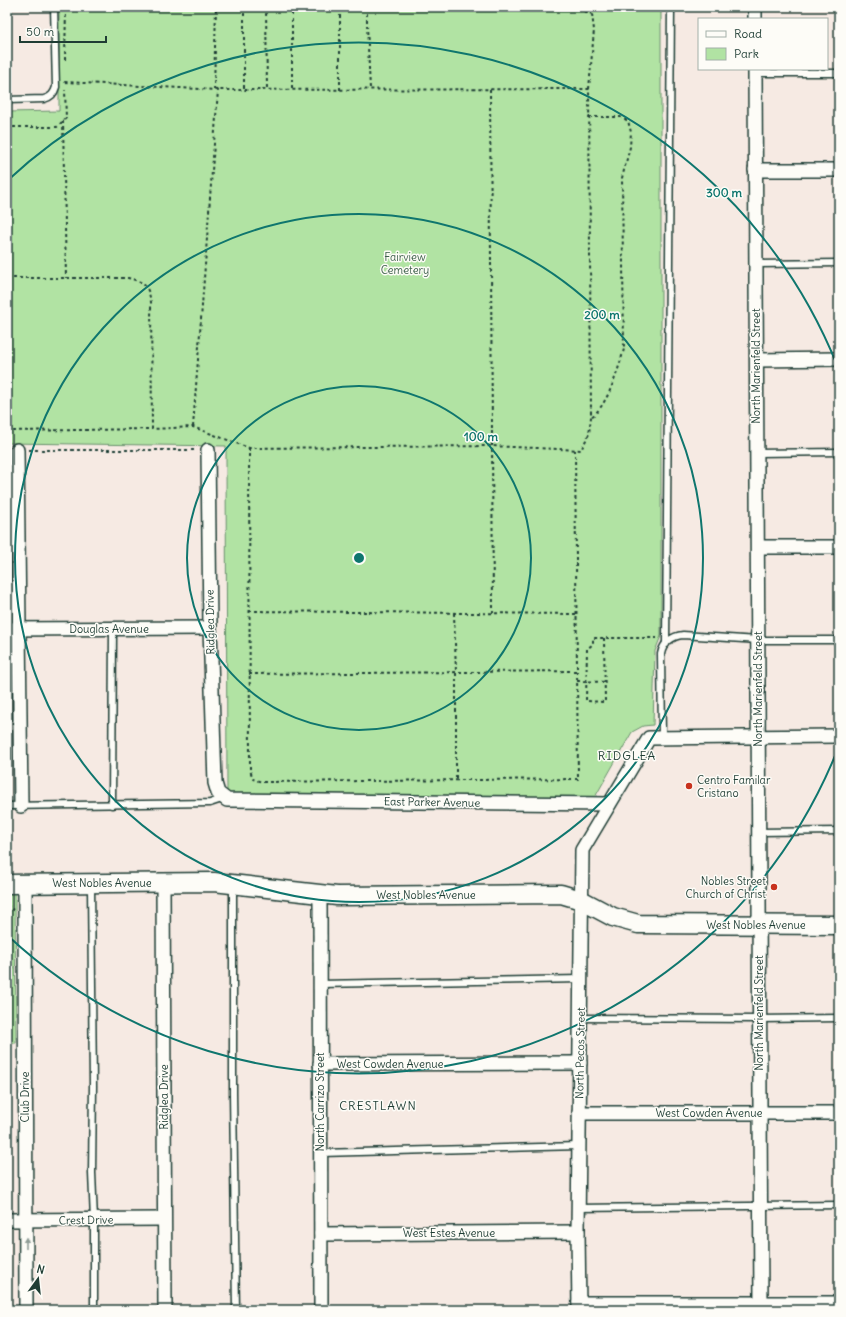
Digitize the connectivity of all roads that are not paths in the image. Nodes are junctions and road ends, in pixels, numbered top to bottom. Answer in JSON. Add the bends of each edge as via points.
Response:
{"nodes":[{"id":1,"x":54,"y":7,"type":"edge"},
{"id":2,"x":671,"y":7,"type":"edge"},
{"id":3,"x":755,"y":7,"type":"edge"},
{"id":4,"x":755,"y":18,"type":"edge"},
{"id":5,"x":755,"y":71,"type":"edge"},
{"id":6,"x":839,"y":74,"type":"edge"},
{"id":7,"x":7,"y":100,"type":"edge"},
{"id":8,"x":755,"y":170,"type":"junction"},
{"id":9,"x":839,"y":170,"type":"edge"},
{"id":10,"x":839,"y":263,"type":"edge"},
{"id":11,"x":756,"y":264,"type":"junction"},
{"id":12,"x":839,"y":359,"type":"edge"},
{"id":13,"x":757,"y":360,"type":"junction"},
{"id":14,"x":17,"y":450,"type":"road end"},
{"id":15,"x":208,"y":450,"type":"road end"},
{"id":16,"x":839,"y":452,"type":"edge"},
{"id":17,"x":756,"y":453,"type":"junction"},
{"id":18,"x":758,"y":547,"type":"junction"},
{"id":19,"x":839,"y":547,"type":"edge"},
{"id":20,"x":113,"y":628,"type":"junction"},
{"id":21,"x":210,"y":628,"type":"junction"},
{"id":22,"x":13,"y":629,"type":"edge"},
{"id":23,"x":758,"y":640,"type":"junction"},
{"id":24,"x":839,"y":640,"type":"edge"},
{"id":25,"x":666,"y":644,"type":"junction"},
{"id":26,"x":839,"y":736,"type":"edge"},
{"id":27,"x":655,"y":737,"type":"junction"},
{"id":28,"x":758,"y":737,"type":"junction"},
{"id":29,"x":221,"y":795,"type":"junction"},
{"id":30,"x":609,"y":804,"type":"junction"},
{"id":31,"x":112,"y":805,"type":"junction"},
{"id":32,"x":7,"y":806,"type":"edge"},
{"id":33,"x":21,"y":806,"type":"junction"},
{"id":34,"x":839,"y":831,"type":"edge"},
{"id":35,"x":759,"y":832,"type":"junction"},
{"id":36,"x":91,"y":883,"type":"junction"},
{"id":37,"x":163,"y":883,"type":"junction"},
{"id":38,"x":7,"y":884,"type":"edge"},
{"id":39,"x":25,"y":884,"type":"junction"},
{"id":40,"x":233,"y":884,"type":"junction"},
{"id":41,"x":320,"y":894,"type":"junction"},
{"id":42,"x":581,"y":900,"type":"junction"},
{"id":43,"x":759,"y":925,"type":"junction"},
{"id":44,"x":839,"y":925,"type":"edge"},
{"id":45,"x":580,"y":979,"type":"junction"},
{"id":46,"x":320,"y":984,"type":"junction"},
{"id":47,"x":580,"y":1018,"type":"junction"},
{"id":48,"x":839,"y":1018,"type":"edge"},
{"id":49,"x":759,"y":1019,"type":"junction"},
{"id":50,"x":580,"y":1063,"type":"junction"},
{"id":51,"x":320,"y":1064,"type":"junction"},
{"id":52,"x":579,"y":1113,"type":"junction"},
{"id":53,"x":760,"y":1114,"type":"junction"},
{"id":54,"x":839,"y":1114,"type":"edge"},
{"id":55,"x":579,"y":1146,"type":"junction"},
{"id":56,"x":321,"y":1153,"type":"junction"},
{"id":57,"x":839,"y":1205,"type":"edge"},
{"id":58,"x":760,"y":1207,"type":"junction"},
{"id":59,"x":578,"y":1208,"type":"junction"},
{"id":60,"x":164,"y":1219,"type":"junction"},
{"id":61,"x":7,"y":1220,"type":"edge"},
{"id":62,"x":26,"y":1220,"type":"junction"},
{"id":63,"x":94,"y":1220,"type":"junction"},
{"id":64,"x":578,"y":1232,"type":"junction"},
{"id":65,"x":321,"y":1234,"type":"junction"},
{"id":66,"x":839,"y":1303,"type":"edge"},
{"id":67,"x":579,"y":1306,"type":"edge"},
{"id":68,"x":761,"y":1306,"type":"edge"},
{"id":69,"x":26,"y":1310,"type":"edge"},
{"id":70,"x":94,"y":1310,"type":"edge"},
{"id":71,"x":165,"y":1310,"type":"edge"},
{"id":72,"x":236,"y":1310,"type":"edge"},
{"id":73,"x":321,"y":1310,"type":"edge"}],
"edges":[{"from":1,"to":7,"type":"lane","via":[[54,93],[50,98],[44,99]]},
{"from":2,"to":25,"type":"lane"},
{"from":3,"to":4,"type":"street"},
{"from":5,"to":6,"type":"lane"},
{"from":5,"to":8,"type":"street","name":"North Marienfeld Street"},
{"from":8,"to":9,"type":"street"},
{"from":8,"to":11,"type":"street","name":"North Marienfeld Street"},
{"from":10,"to":11,"type":"lane"},
{"from":11,"to":13,"type":"street","name":"North Marienfeld Street"},
{"from":12,"to":13,"type":"street"},
{"from":13,"to":17,"type":"street","name":"North Marienfeld Street"},
{"from":14,"to":22,"type":"street"},
{"from":15,"to":21,"type":"street","name":"Ridglea Drive"},
{"from":16,"to":17,"type":"lane"},
{"from":17,"to":18,"type":"street","name":"North Marienfeld Street"},
{"from":18,"to":19,"type":"street"},
{"from":18,"to":23,"type":"street","name":"North Marienfeld Street"},
{"from":20,"to":21,"type":"street","name":"Douglas Avenue"},
{"from":20,"to":22,"type":"street","name":"Douglas Avenue"},
{"from":20,"to":31,"type":"lane"},
{"from":21,"to":29,"type":"street","name":"Ridglea Drive","via":[[215,783]]},
{"from":22,"to":33,"type":"street"},
{"from":23,"to":24,"type":"lane"},
{"from":23,"to":25,"type":"lane","via":[[683,635],[672,638]]},
{"from":23,"to":28,"type":"street","name":"North Marienfeld Street"},
{"from":25,"to":27,"type":"lane","via":[[660,654]]},
{"from":26,"to":28,"type":"street"},
{"from":27,"to":28,"type":"street"},
{"from":27,"to":30,"type":"street","via":[[629,770]]},
{"from":28,"to":35,"type":"street","name":"North Marienfeld Street"},
{"from":29,"to":30,"type":"street","name":"East Parker Avenue","via":[[227,800]]},
{"from":29,"to":31,"type":"lane","via":[[220,800],[210,803]]},
{"from":30,"to":42,"type":"street","name":"North Pecos Street","via":[[582,850]]},
{"from":31,"to":33,"type":"lane"},
{"from":32,"to":33,"type":"lane"},
{"from":34,"to":35,"type":"lane"},
{"from":35,"to":43,"type":"street","name":"North Marienfeld Street"},
{"from":36,"to":37,"type":"street","name":"West Nobles Avenue"},
{"from":36,"to":39,"type":"street","name":"West Nobles Avenue"},
{"from":36,"to":63,"type":"lane"},
{"from":37,"to":40,"type":"street","name":"West Nobles Avenue"},
{"from":37,"to":60,"type":"street","name":"Ridglea Drive"},
{"from":38,"to":39,"type":"street","name":"West Nobles Avenue"},
{"from":39,"to":62,"type":"street","name":"Club Drive"},
{"from":40,"to":41,"type":"street","name":"West Nobles Avenue"},
{"from":40,"to":72,"type":"lane"},
{"from":41,"to":42,"type":"street","name":"West Nobles Avenue","via":[[561,894]]},
{"from":41,"to":46,"type":"street","name":"North Carrizo Street"},
{"from":42,"to":43,"type":"street","name":"West Nobles Avenue","via":[[613,917],[638,924]]},
{"from":42,"to":45,"type":"street","name":"North Pecos Street"},
{"from":43,"to":44,"type":"street","name":"West Nobles Avenue"},
{"from":43,"to":49,"type":"street","name":"North Marienfeld Street"},
{"from":45,"to":46,"type":"lane"},
{"from":45,"to":47,"type":"street","name":"North Pecos Street"},
{"from":46,"to":51,"type":"street","name":"North Carrizo Street"},
{"from":47,"to":49,"type":"lane"},
{"from":47,"to":50,"type":"street","name":"North Pecos Street"},
{"from":48,"to":49,"type":"lane"},
{"from":49,"to":53,"type":"street","name":"North Marienfeld Street"},
{"from":50,"to":51,"type":"street","name":"West Cowden Avenue"},
{"from":50,"to":52,"type":"street","name":"North Pecos Street"},
{"from":51,"to":56,"type":"street","name":"North Carrizo Street"},
{"from":52,"to":53,"type":"street","name":"West Cowden Avenue"},
{"from":52,"to":55,"type":"street","name":"North Pecos Street"},
{"from":53,"to":54,"type":"street","name":"West Cowden Avenue"},
{"from":53,"to":58,"type":"street","name":"North Marienfeld Street"},
{"from":55,"to":56,"type":"lane"},
{"from":55,"to":59,"type":"street","name":"North Pecos Street"},
{"from":56,"to":65,"type":"street","name":"North Carrizo Street"},
{"from":57,"to":58,"type":"lane"},
{"from":58,"to":59,"type":"lane"},
{"from":58,"to":68,"type":"street","name":"North Marienfeld Street"},
{"from":59,"to":64,"type":"street","name":"North Pecos Street"},
{"from":60,"to":63,"type":"street","name":"Crest Drive"},
{"from":60,"to":71,"type":"street","name":"Ridglea Drive"},
{"from":61,"to":62,"type":"street","name":"Crest Drive"},
{"from":62,"to":63,"type":"street","name":"Crest Drive"},
{"from":69,"to":62,"type":"street","name":"Club Drive","one_way":true},
{"from":63,"to":70,"type":"lane"},
{"from":64,"to":65,"type":"street","name":"West Estes Avenue"},
{"from":64,"to":67,"type":"street","name":"North Pecos Street"},
{"from":65,"to":73,"type":"street","name":"North Carrizo Street"},
{"from":66,"to":68,"type":"street"},
{"from":67,"to":68,"type":"street"}]}
